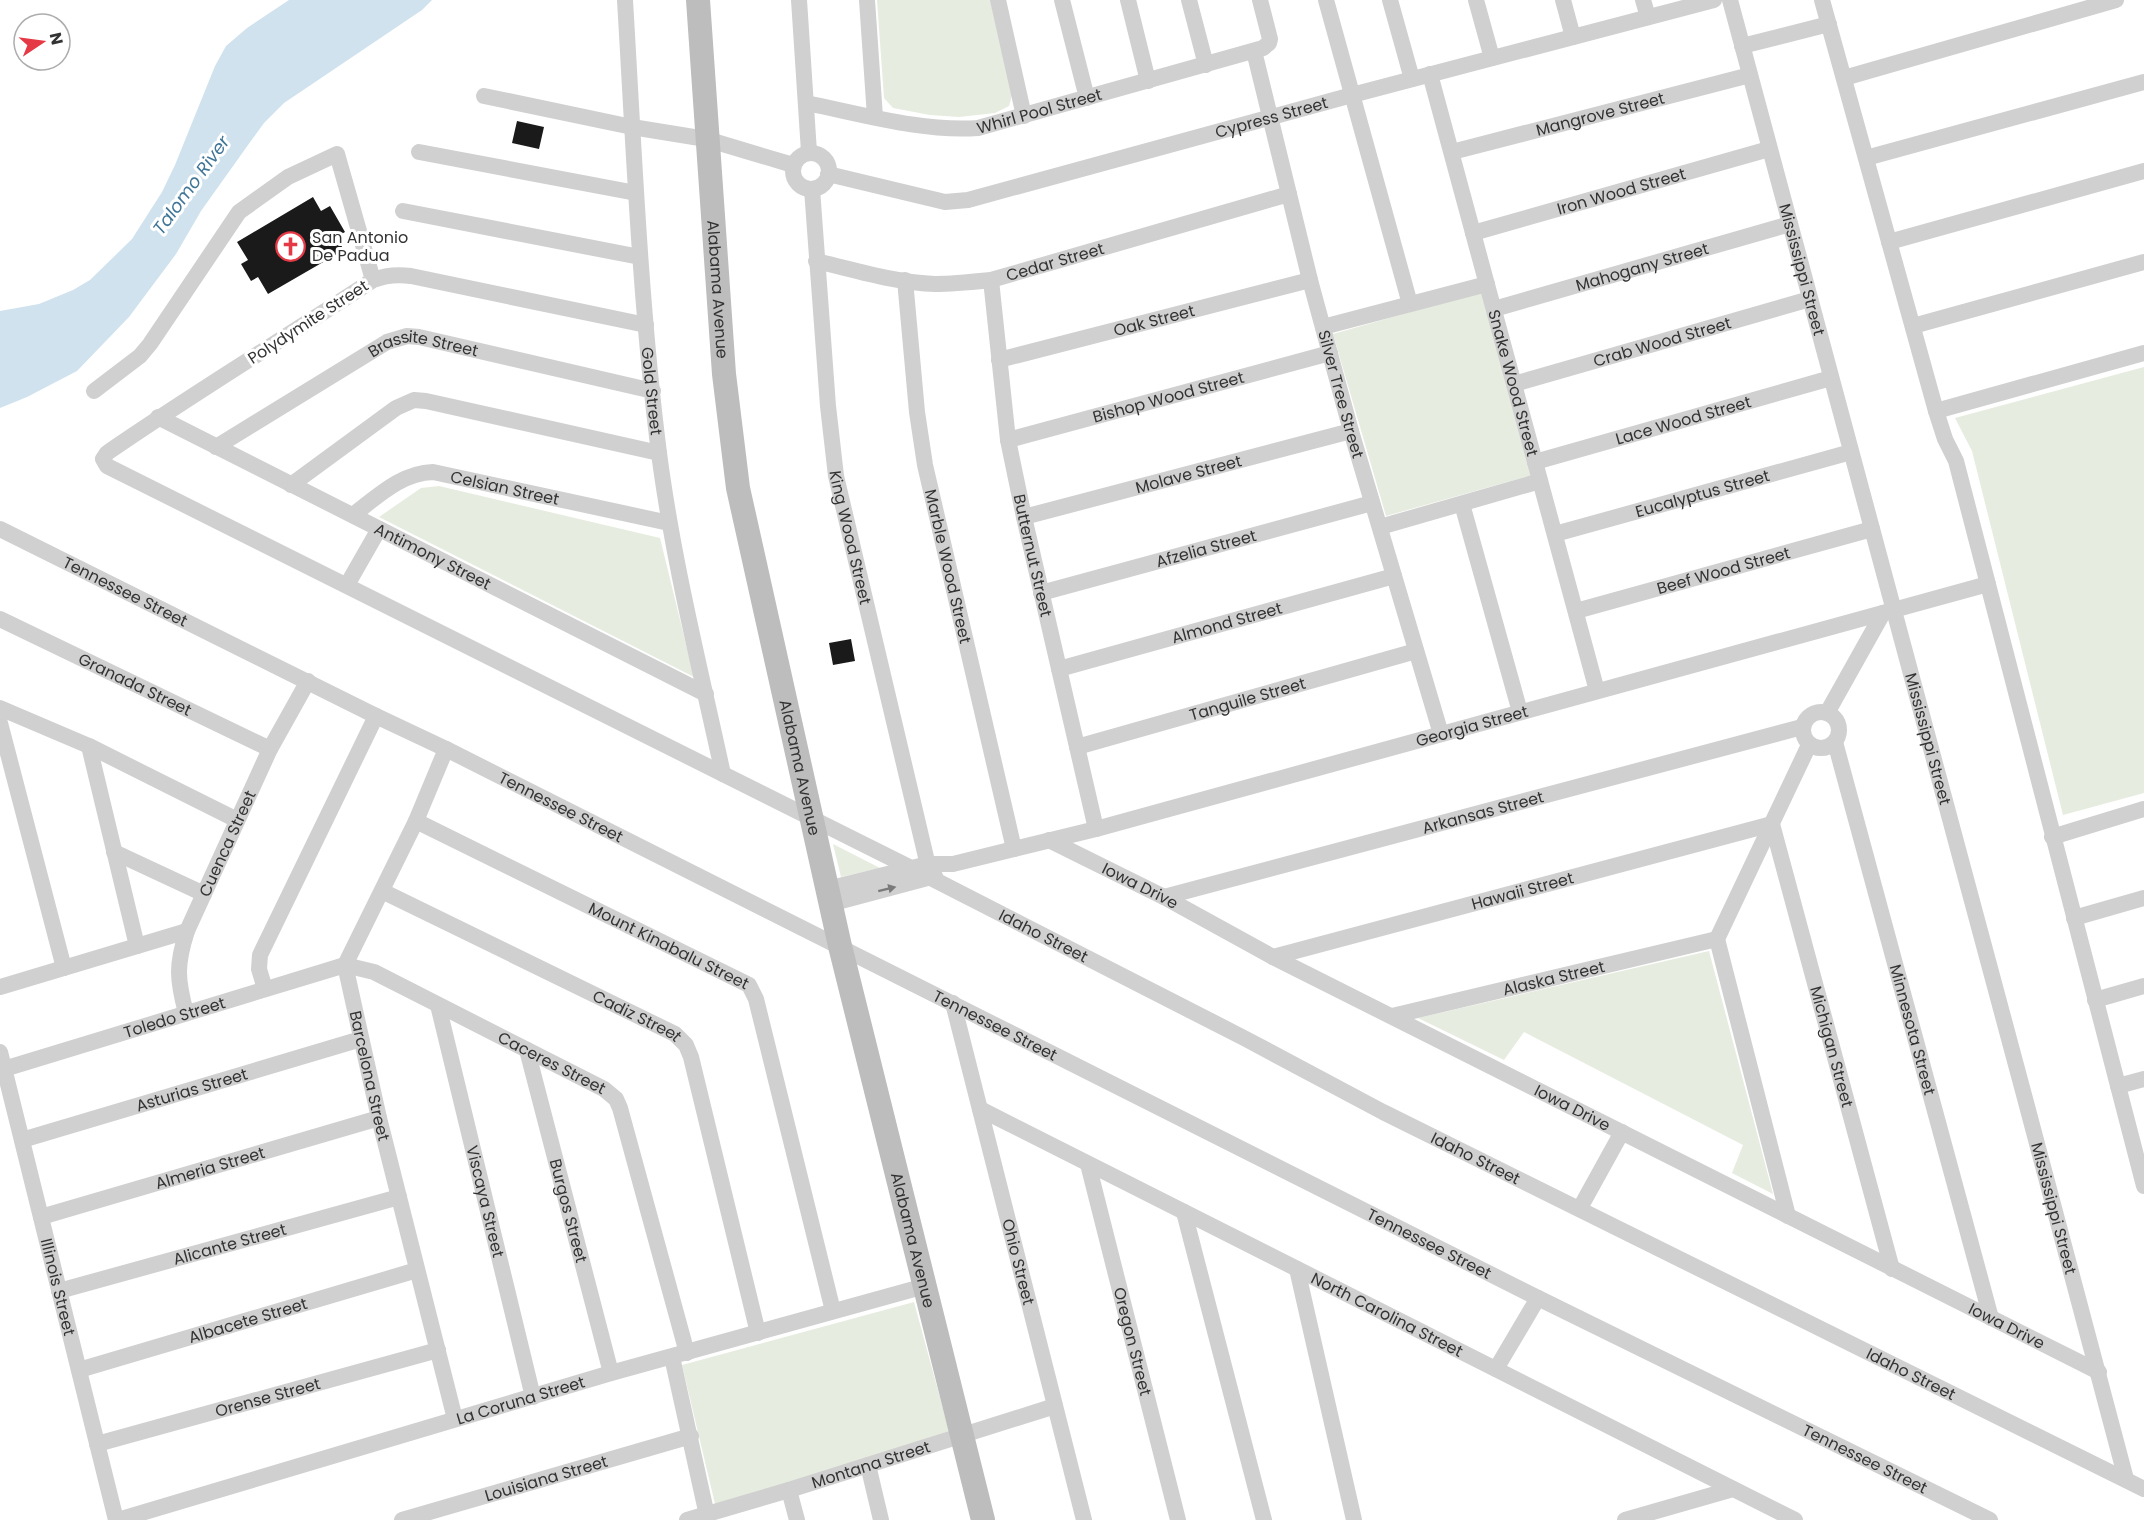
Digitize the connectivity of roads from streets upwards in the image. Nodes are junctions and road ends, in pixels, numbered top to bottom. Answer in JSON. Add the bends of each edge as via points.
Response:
{"nodes":[{"id":1,"x":625,"y":0,"type":"edge"},
{"id":2,"x":698,"y":0,"type":"edge"},
{"id":3,"x":799,"y":0,"type":"edge"},
{"id":4,"x":867,"y":0,"type":"edge"},
{"id":5,"x":998,"y":0,"type":"edge"},
{"id":6,"x":1062,"y":0,"type":"edge"},
{"id":7,"x":1128,"y":0,"type":"edge"},
{"id":8,"x":1190,"y":0,"type":"edge"},
{"id":9,"x":1260,"y":0,"type":"edge"},
{"id":10,"x":1326,"y":0,"type":"edge"},
{"id":11,"x":1390,"y":0,"type":"edge"},
{"id":12,"x":1476,"y":0,"type":"edge"},
{"id":13,"x":1563,"y":0,"type":"edge"},
{"id":14,"x":1643,"y":0,"type":"edge"},
{"id":15,"x":1713,"y":0,"type":"edge"},
{"id":16,"x":1730,"y":0,"type":"edge"},
{"id":17,"x":1822,"y":0,"type":"edge"},
{"id":18,"x":2116,"y":0,"type":"edge"},
{"id":19,"x":1648,"y":17,"type":"junction"},
{"id":20,"x":1829,"y":24,"type":"junction"},
{"id":21,"x":1573,"y":37,"type":"junction"},
{"id":22,"x":1742,"y":46,"type":"junction"},
{"id":23,"x":1261,"y":47,"type":"junction"},
{"id":24,"x":1492,"y":58,"type":"junction"},
{"id":25,"x":1206,"y":65,"type":"junction"},
{"id":26,"x":1430,"y":74,"type":"junction"},
{"id":27,"x":1750,"y":75,"type":"junction"},
{"id":28,"x":1844,"y":78,"type":"junction"},
{"id":29,"x":1412,"y":79,"type":"junction"},
{"id":30,"x":1148,"y":81,"type":"junction"},
{"id":31,"x":2144,"y":82,"type":"edge"},
{"id":32,"x":1352,"y":95,"type":"junction"},
{"id":33,"x":484,"y":96,"type":"dead end"},
{"id":34,"x":1087,"y":98,"type":"junction"},
{"id":35,"x":806,"y":103,"type":"junction"},
{"id":36,"x":1024,"y":116,"type":"junction"},
{"id":37,"x":875,"y":117,"type":"junction"},
{"id":38,"x":1270,"y":117,"type":"junction"},
{"id":39,"x":632,"y":127,"type":"junction"},
{"id":40,"x":706,"y":139,"type":"junction"},
{"id":41,"x":1769,"y":149,"type":"junction"},
{"id":42,"x":418,"y":152,"type":"dead end"},
{"id":43,"x":810,"y":152,"type":"junction"},
{"id":44,"x":1452,"y":152,"type":"junction"},
{"id":45,"x":1866,"y":158,"type":"junction"},
{"id":46,"x":793,"y":165,"type":"junction"},
{"id":47,"x":2144,"y":171,"type":"edge"},
{"id":48,"x":828,"y":174,"type":"junction"},
{"id":49,"x":812,"y":189,"type":"junction"},
{"id":50,"x":636,"y":193,"type":"junction"},
{"id":51,"x":1289,"y":194,"type":"junction"},
{"id":52,"x":402,"y":211,"type":"dead end"},
{"id":53,"x":1790,"y":224,"type":"junction"},
{"id":54,"x":1473,"y":233,"type":"junction"},
{"id":55,"x":1889,"y":242,"type":"junction"},
{"id":56,"x":640,"y":257,"type":"junction"},
{"id":57,"x":816,"y":261,"type":"junction"},
{"id":58,"x":2144,"y":262,"type":"edge"},
{"id":59,"x":991,"y":279,"type":"junction"},
{"id":60,"x":1310,"y":279,"type":"junction"},
{"id":61,"x":373,"y":280,"type":"junction"},
{"id":62,"x":905,"y":280,"type":"junction"},
{"id":63,"x":1487,"y":284,"type":"junction"},
{"id":64,"x":1810,"y":299,"type":"junction"},
{"id":65,"x":1410,"y":304,"type":"junction"},
{"id":66,"x":1494,"y":309,"type":"junction"},
{"id":67,"x":646,"y":325,"type":"junction"},
{"id":68,"x":1913,"y":326,"type":"junction"},
{"id":69,"x":1323,"y":327,"type":"junction"},
{"id":70,"x":1330,"y":353,"type":"junction"},
{"id":71,"x":2144,"y":353,"type":"edge"},
{"id":72,"x":999,"y":360,"type":"junction"},
{"id":73,"x":1831,"y":378,"type":"junction"},
{"id":74,"x":1514,"y":384,"type":"junction"},
{"id":75,"x":94,"y":391,"type":"dead end"},
{"id":76,"x":653,"y":391,"type":"junction"},
{"id":77,"x":1936,"y":411,"type":"junction"},
{"id":78,"x":158,"y":417,"type":"junction"},
{"id":79,"x":1351,"y":431,"type":"junction"},
{"id":80,"x":1008,"y":440,"type":"junction"},
{"id":81,"x":216,"y":447,"type":"junction"},
{"id":82,"x":1851,"y":452,"type":"junction"},
{"id":83,"x":659,"y":453,"type":"junction"},
{"id":84,"x":103,"y":459,"type":"joint"},
{"id":85,"x":1535,"y":462,"type":"junction"},
{"id":86,"x":1540,"y":482,"type":"junction"},
{"id":87,"x":291,"y":485,"type":"junction"},
{"id":88,"x":1372,"y":503,"type":"junction"},
{"id":89,"x":1462,"y":504,"type":"junction"},
{"id":90,"x":353,"y":515,"type":"junction"},
{"id":91,"x":1024,"y":517,"type":"junction"},
{"id":92,"x":669,"y":523,"type":"junction"},
{"id":93,"x":1380,"y":527,"type":"junction"},
{"id":94,"x":0,"y":529,"type":"edge"},
{"id":95,"x":379,"y":529,"type":"junction"},
{"id":96,"x":1872,"y":529,"type":"junction"},
{"id":97,"x":1555,"y":534,"type":"junction"},
{"id":98,"x":1394,"y":576,"type":"junction"},
{"id":99,"x":1988,"y":584,"type":"junction"},
{"id":100,"x":347,"y":585,"type":"junction"},
{"id":101,"x":1041,"y":593,"type":"junction"},
{"id":102,"x":1576,"y":611,"type":"junction"},
{"id":103,"x":1888,"y":612,"type":"junction"},
{"id":104,"x":0,"y":619,"type":"edge"},
{"id":105,"x":1416,"y":651,"type":"junction"},
{"id":106,"x":1059,"y":669,"type":"junction"},
{"id":107,"x":308,"y":681,"type":"junction"},
{"id":108,"x":1597,"y":691,"type":"junction"},
{"id":109,"x":706,"y":694,"type":"junction"},
{"id":110,"x":0,"y":708,"type":"edge"},
{"id":111,"x":1520,"y":712,"type":"junction"},
{"id":112,"x":1827,"y":713,"type":"junction"},
{"id":113,"x":376,"y":716,"type":"junction"},
{"id":114,"x":0,"y":723,"type":"edge"},
{"id":115,"x":1803,"y":727,"type":"junction"},
{"id":116,"x":1441,"y":734,"type":"junction"},
{"id":117,"x":1835,"y":742,"type":"junction"},
{"id":118,"x":1809,"y":745,"type":"junction"},
{"id":119,"x":89,"y":746,"type":"junction"},
{"id":120,"x":1077,"y":747,"type":"junction"},
{"id":121,"x":270,"y":749,"type":"junction"},
{"id":122,"x":447,"y":749,"type":"junction"},
{"id":123,"x":723,"y":774,"type":"junction"},
{"id":124,"x":2144,"y":809,"type":"edge"},
{"id":125,"x":811,"y":818,"type":"junction"},
{"id":126,"x":237,"y":820,"type":"junction"},
{"id":127,"x":416,"y":821,"type":"junction"},
{"id":128,"x":1772,"y":824,"type":"junction"},
{"id":129,"x":1095,"y":829,"type":"junction"},
{"id":130,"x":2052,"y":837,"type":"junction"},
{"id":131,"x":1049,"y":840,"type":"junction"},
{"id":132,"x":1014,"y":849,"type":"junction"},
{"id":133,"x":114,"y":852,"type":"junction"},
{"id":134,"x":911,"y":868,"type":"junction"},
{"id":135,"x":929,"y":871,"type":"junction"},
{"id":136,"x":382,"y":891,"type":"junction"},
{"id":137,"x":204,"y":894,"type":"junction"},
{"id":138,"x":829,"y":896,"type":"junction"},
{"id":139,"x":1164,"y":897,"type":"junction"},
{"id":140,"x":2144,"y":898,"type":"edge"},
{"id":141,"x":2074,"y":918,"type":"junction"},
{"id":142,"x":187,"y":931,"type":"junction"},
{"id":143,"x":1717,"y":939,"type":"junction"},
{"id":144,"x":136,"y":946,"type":"junction"},
{"id":145,"x":840,"y":946,"type":"junction"},
{"id":146,"x":1274,"y":957,"type":"junction"},
{"id":147,"x":345,"y":965,"type":"junction"},
{"id":148,"x":64,"y":968,"type":"junction"},
{"id":149,"x":2144,"y":986,"type":"edge"},
{"id":150,"x":0,"y":987,"type":"edge"},
{"id":151,"x":265,"y":990,"type":"junction"},
{"id":152,"x":2095,"y":1000,"type":"junction"},
{"id":153,"x":953,"y":1003,"type":"junction"},
{"id":154,"x":438,"y":1005,"type":"junction"},
{"id":155,"x":186,"y":1013,"type":"junction"},
{"id":156,"x":1392,"y":1016,"type":"junction"},
{"id":157,"x":362,"y":1039,"type":"junction"},
{"id":158,"x":527,"y":1050,"type":"junction"},
{"id":159,"x":2,"y":1061,"type":"edge"},
{"id":160,"x":2144,"y":1079,"type":"edge"},
{"id":161,"x":2118,"y":1086,"type":"junction"},
{"id":162,"x":980,"y":1109,"type":"junction"},
{"id":163,"x":379,"y":1118,"type":"junction"},
{"id":164,"x":1622,"y":1132,"type":"junction"},
{"id":165,"x":22,"y":1140,"type":"junction"},
{"id":166,"x":1088,"y":1164,"type":"junction"},
{"id":167,"x":2143,"y":1176,"type":"edge"},
{"id":168,"x":399,"y":1197,"type":"junction"},
{"id":169,"x":1580,"y":1208,"type":"junction"},
{"id":170,"x":1184,"y":1212,"type":"junction"},
{"id":171,"x":1788,"y":1216,"type":"junction"},
{"id":172,"x":41,"y":1217,"type":"junction"},
{"id":173,"x":1297,"y":1269,"type":"junction"},
{"id":174,"x":1892,"y":1269,"type":"junction"},
{"id":175,"x":417,"y":1270,"type":"junction"},
{"id":176,"x":925,"y":1286,"type":"junction"},
{"id":177,"x":59,"y":1291,"type":"junction"},
{"id":178,"x":1538,"y":1298,"type":"junction"},
{"id":179,"x":833,"y":1311,"type":"junction"},
{"id":180,"x":1991,"y":1318,"type":"junction"},
{"id":181,"x":758,"y":1333,"type":"junction"},
{"id":182,"x":438,"y":1350,"type":"junction"},
{"id":183,"x":680,"y":1355,"type":"junction"},
{"id":184,"x":1496,"y":1369,"type":"junction"},
{"id":185,"x":79,"y":1370,"type":"junction"},
{"id":186,"x":2099,"y":1372,"type":"junction"},
{"id":187,"x":611,"y":1373,"type":"junction"},
{"id":188,"x":533,"y":1397,"type":"junction"},
{"id":189,"x":1055,"y":1406,"type":"junction"},
{"id":190,"x":455,"y":1419,"type":"junction"},
{"id":191,"x":961,"y":1435,"type":"junction"},
{"id":192,"x":691,"y":1436,"type":"junction"},
{"id":193,"x":97,"y":1444,"type":"junction"},
{"id":194,"x":868,"y":1465,"type":"junction"},
{"id":195,"x":2126,"y":1479,"type":"junction"},
{"id":196,"x":1733,"y":1489,"type":"junction"},
{"id":197,"x":2144,"y":1489,"type":"edge"},
{"id":198,"x":789,"y":1490,"type":"junction"},
{"id":199,"x":707,"y":1517,"type":"edge"},
{"id":200,"x":117,"y":1520,"type":"edge"},
{"id":201,"x":402,"y":1520,"type":"edge"},
{"id":202,"x":687,"y":1520,"type":"edge"},
{"id":203,"x":796,"y":1520,"type":"edge"},
{"id":204,"x":881,"y":1520,"type":"edge"},
{"id":205,"x":982,"y":1520,"type":"edge"},
{"id":206,"x":1084,"y":1520,"type":"edge"},
{"id":207,"x":1178,"y":1520,"type":"edge"},
{"id":208,"x":1263,"y":1520,"type":"edge"},
{"id":209,"x":1354,"y":1520,"type":"edge"},
{"id":210,"x":1625,"y":1520,"type":"edge"},
{"id":211,"x":1795,"y":1520,"type":"edge"},
{"id":212,"x":1990,"y":1520,"type":"edge"}],
"edges":[{"from":1,"to":39,"type":"street","name":"Gold Street"},
{"from":2,"to":40,"type":"street","name":"Alabama Avenue"},
{"from":3,"to":35,"type":"street"},
{"from":4,"to":37,"type":"street"},
{"from":5,"to":36,"type":"street"},
{"from":6,"to":34,"type":"street"},
{"from":7,"to":30,"type":"street"},
{"from":8,"to":25,"type":"street"},
{"from":9,"to":23,"type":"street","name":"Silver Tree Street","via":[[1269,35]]},
{"from":10,"to":32,"type":"street"},
{"from":11,"to":29,"type":"street"},
{"from":12,"to":24,"type":"street"},
{"from":13,"to":21,"type":"street"},
{"from":14,"to":19,"type":"street"},
{"from":15,"to":19,"type":"street","name":"Cypress Street"},
{"from":16,"to":22,"type":"street","name":"Mississippi Street"},
{"from":17,"to":20,"type":"street"},
{"from":18,"to":28,"type":"street"},
{"from":19,"to":21,"type":"street","name":"Cypress Street"},
{"from":20,"to":22,"type":"street"},
{"from":20,"to":28,"type":"street"},
{"from":21,"to":24,"type":"street","name":"Cypress Street"},
{"from":22,"to":27,"type":"street","name":"Mississippi Street"},
{"from":23,"to":25,"type":"street","name":"Whirl Pool Street"},
{"from":23,"to":38,"type":"street","name":"Silver Tree Street"},
{"from":24,"to":26,"type":"street","name":"Cypress Street"},
{"from":25,"to":30,"type":"street","name":"Whirl Pool Street"},
{"from":26,"to":29,"type":"street","name":"Cypress Street"},
{"from":26,"to":44,"type":"street","name":"Snake Wood Street"},
{"from":27,"to":41,"type":"street","name":"Mississippi Street"},
{"from":27,"to":44,"type":"street","name":"Mangrove Street"},
{"from":28,"to":45,"type":"street"},
{"from":29,"to":32,"type":"street","name":"Cypress Street"},
{"from":30,"to":34,"type":"street","name":"Whirl Pool Street"},
{"from":31,"to":45,"type":"street"},
{"from":32,"to":38,"type":"street","name":"Cypress Street"},
{"from":32,"to":65,"type":"street"},
{"from":33,"to":39,"type":"street"},
{"from":34,"to":36,"type":"street","name":"Whirl Pool Street"},
{"from":35,"to":37,"type":"street","name":"Whirl Pool Street"},
{"from":35,"to":43,"type":"street"},
{"from":36,"to":37,"type":"street","name":"Whirl Pool Street","via":[[959,130]]},
{"from":38,"to":48,"type":"street","name":"Cypress Street","via":[[956,202]]},
{"from":38,"to":51,"type":"street","name":"Silver Tree Street"},
{"from":39,"to":40,"type":"street"},
{"from":39,"to":50,"type":"street","name":"Gold Street"},
{"from":40,"to":46,"type":"street"},
{"from":40,"to":125,"type":"street","name":"Alabama Avenue","via":[[724,374],[737,477]]},
{"from":41,"to":53,"type":"street","name":"Mississippi Street"},
{"from":41,"to":54,"type":"street","name":"Iron Wood Street"},
{"from":42,"to":50,"type":"street"},
{"from":43,"to":46,"type":"street"},
{"from":43,"to":48,"type":"street","via":[[828,164]]},
{"from":44,"to":54,"type":"street","name":"Snake Wood Street"},
{"from":45,"to":55,"type":"street"},
{"from":46,"to":49,"type":"street","via":[[796,182]]},
{"from":47,"to":55,"type":"street"},
{"from":48,"to":49,"type":"street","via":[[825,183]]},
{"from":49,"to":57,"type":"street","name":"King Wood Street"},
{"from":50,"to":56,"type":"street","name":"Gold Street"},
{"from":51,"to":59,"type":"street","name":"Cedar Street"},
{"from":51,"to":60,"type":"street","name":"Silver Tree Street"},
{"from":52,"to":56,"type":"street"},
{"from":53,"to":64,"type":"street","name":"Mississippi Street"},
{"from":53,"to":66,"type":"street","name":"Mahogany Street"},
{"from":54,"to":63,"type":"street","name":"Snake Wood Street"},
{"from":55,"to":68,"type":"street"},
{"from":56,"to":67,"type":"street","name":"Gold Street"},
{"from":57,"to":62,"type":"street","name":"Cedar Street"},
{"from":57,"to":135,"type":"street","name":"King Wood Street","via":[[836,476]]},
{"from":58,"to":68,"type":"street"},
{"from":59,"to":62,"type":"street","name":"Cedar Street","via":[[942,284]]},
{"from":59,"to":72,"type":"street","name":"Butternut Street"},
{"from":60,"to":69,"type":"street","name":"Silver Tree Street"},
{"from":60,"to":72,"type":"street","name":"Oak Street"},
{"from":61,"to":67,"type":"street","name":"Polydymite Street","via":[[396,274],[411,276]]},
{"from":61,"to":75,"type":"street","via":[[337,154],[288,177],[239,212],[150,344]]},
{"from":61,"to":78,"type":"street","name":"Polydymite Street"},
{"from":62,"to":132,"type":"street","name":"Marble Wood Street","via":[[925,465]]},
{"from":63,"to":65,"type":"street"},
{"from":63,"to":66,"type":"street","name":"Snake Wood Street"},
{"from":64,"to":73,"type":"street","name":"Mississippi Street"},
{"from":64,"to":74,"type":"street","name":"Crab Wood Street"},
{"from":65,"to":69,"type":"street"},
{"from":66,"to":74,"type":"street","name":"Snake Wood Street"},
{"from":67,"to":76,"type":"street","name":"Gold Street"},
{"from":68,"to":77,"type":"street"},
{"from":69,"to":70,"type":"street","name":"Silver Tree Street"},
{"from":70,"to":79,"type":"street","name":"Silver Tree Street"},
{"from":70,"to":80,"type":"street","name":"Bishop Wood Street"},
{"from":71,"to":77,"type":"street"},
{"from":72,"to":80,"type":"street","name":"Butternut Street"},
{"from":73,"to":82,"type":"street","name":"Mississippi Street"},
{"from":73,"to":85,"type":"street","name":"Lace Wood Street"},
{"from":74,"to":85,"type":"street","name":"Snake Wood Street"},
{"from":76,"to":81,"type":"street","name":"Brassite Street","via":[[407,336],[387,342]]},
{"from":76,"to":83,"type":"street","name":"Gold Street"},
{"from":77,"to":99,"type":"street","via":[[1956,461]]},
{"from":78,"to":81,"type":"street","name":"Antimony Street"},
{"from":78,"to":84,"type":"street","name":"Polydymite Street"},
{"from":79,"to":88,"type":"street","name":"Silver Tree Street"},
{"from":79,"to":91,"type":"street","name":"Molave Street"},
{"from":80,"to":91,"type":"street","name":"Butternut Street"},
{"from":81,"to":87,"type":"street","name":"Antimony Street"},
{"from":82,"to":96,"type":"street","name":"Mississippi Street"},
{"from":82,"to":97,"type":"street","name":"Eucalyptus Street"},
{"from":83,"to":87,"type":"street","via":[[414,400],[396,408]]},
{"from":83,"to":92,"type":"street","name":"Gold Street"},
{"from":84,"to":100,"type":"street","name":"Idaho Street","via":[[107,466]]},
{"from":85,"to":86,"type":"street","name":"Snake Wood Street"},
{"from":86,"to":89,"type":"street"},
{"from":86,"to":97,"type":"street","name":"Snake Wood Street"},
{"from":87,"to":90,"type":"street","name":"Antimony Street"},
{"from":88,"to":93,"type":"street","name":"Silver Tree Street"},
{"from":88,"to":101,"type":"street","name":"Afzelia Street"},
{"from":89,"to":93,"type":"street"},
{"from":89,"to":111,"type":"street"},
{"from":90,"to":92,"type":"street","name":"Celsian Street","via":[[411,475],[433,472]]},
{"from":90,"to":95,"type":"street","name":"Antimony Street"},
{"from":91,"to":101,"type":"street","name":"Butternut Street"},
{"from":92,"to":109,"type":"street","name":"Gold Street"},
{"from":93,"to":98,"type":"street","name":"Silver Tree Street"},
{"from":94,"to":107,"type":"street","name":"Tennessee Street"},
{"from":95,"to":100,"type":"street"},
{"from":95,"to":109,"type":"street","name":"Antimony Street"},
{"from":96,"to":102,"type":"street","name":"Beef Wood Street"},
{"from":96,"to":103,"type":"street","name":"Mississippi Street"},
{"from":97,"to":102,"type":"street","name":"Snake Wood Street"},
{"from":98,"to":105,"type":"street","name":"Silver Tree Street"},
{"from":98,"to":106,"type":"street","name":"Almond Street"},
{"from":99,"to":103,"type":"street","name":"Georgia Street"},
{"from":99,"to":130,"type":"street"},
{"from":100,"to":123,"type":"street","name":"Idaho Street"},
{"from":101,"to":106,"type":"street","name":"Butternut Street"},
{"from":102,"to":108,"type":"street","name":"Snake Wood Street"},
{"from":103,"to":108,"type":"street","name":"Georgia Street"},
{"from":103,"to":112,"type":"street"},
{"from":103,"to":186,"type":"street","name":"Mississippi Street"},
{"from":104,"to":121,"type":"street","name":"Granada Street"},
{"from":105,"to":116,"type":"street","name":"Silver Tree Street"},
{"from":105,"to":120,"type":"street","name":"Tanguile Street"},
{"from":106,"to":120,"type":"street","name":"Butternut Street"},
{"from":107,"to":113,"type":"street","name":"Tennessee Street"},
{"from":107,"to":121,"type":"street","name":"Cuenca Street"},
{"from":108,"to":111,"type":"street","name":"Georgia Street"},
{"from":109,"to":123,"type":"street","name":"Gold Street"},
{"from":110,"to":119,"type":"street"},
{"from":111,"to":116,"type":"street","name":"Georgia Street"},
{"from":112,"to":115,"type":"street","via":[[1811,714]]},
{"from":112,"to":117,"type":"street","via":[[1838,725]]},
{"from":113,"to":122,"type":"street","name":"Tennessee Street"},
{"from":113,"to":151,"type":"street","via":[[260,955]]},
{"from":114,"to":148,"type":"street"},
{"from":115,"to":118,"type":"street","via":[[1802,734]]},
{"from":115,"to":139,"type":"street","name":"Arkansas Street"},
{"from":116,"to":129,"type":"street","name":"Georgia Street"},
{"from":117,"to":118,"type":"street","via":[[1820,749]]},
{"from":117,"to":180,"type":"street","name":"Minnesota Street"},
{"from":118,"to":128,"type":"street"},
{"from":119,"to":126,"type":"street"},
{"from":119,"to":133,"type":"street"},
{"from":120,"to":129,"type":"street","name":"Butternut Street"},
{"from":121,"to":126,"type":"street","name":"Cuenca Street"},
{"from":122,"to":127,"type":"street"},
{"from":122,"to":145,"type":"street","name":"Tennessee Street"},
{"from":123,"to":125,"type":"street","name":"Idaho Street"},
{"from":124,"to":130,"type":"street"},
{"from":125,"to":134,"type":"street","name":"Idaho Street"},
{"from":125,"to":138,"type":"street","name":"Alabama Avenue"},
{"from":126,"to":137,"type":"street","name":"Cuenca Street"},
{"from":127,"to":136,"type":"street"},
{"from":127,"to":179,"type":"street","name":"Mount Kinabalu Street","via":[[749,985],[756,999]]},
{"from":128,"to":143,"type":"street"},
{"from":128,"to":146,"type":"street","name":"Hawaii Street"},
{"from":128,"to":174,"type":"street","name":"Michigan Street"},
{"from":129,"to":131,"type":"street","name":"Georgia Street"},
{"from":130,"to":141,"type":"street"},
{"from":131,"to":132,"type":"street","name":"Georgia Street"},
{"from":131,"to":139,"type":"street","name":"Iowa Drive"},
{"from":132,"to":135,"type":"street","name":"Georgia Street"},
{"from":133,"to":137,"type":"street"},
{"from":133,"to":144,"type":"street"},
{"from":134,"to":135,"type":"street","name":"Idaho Street"},
{"from":134,"to":138,"type":"street"},
{"from":138,"to":135,"type":"street","name":"Georgia Street","one_way":true},
{"from":135,"to":169,"type":"street","name":"Idaho Street","via":[[1383,1112]]},
{"from":136,"to":147,"type":"street"},
{"from":136,"to":181,"type":"street","name":"Cadiz Street","via":[[681,1040],[691,1057]]},
{"from":137,"to":142,"type":"street","name":"Cuenca Street"},
{"from":138,"to":145,"type":"street","name":"Alabama Avenue"},
{"from":139,"to":146,"type":"street","name":"Iowa Drive"},
{"from":140,"to":141,"type":"street"},
{"from":141,"to":152,"type":"street"},
{"from":142,"to":144,"type":"street"},
{"from":142,"to":155,"type":"street","name":"Cuenca Street","via":[[178,975]]},
{"from":143,"to":156,"type":"street","name":"Alaska Street"},
{"from":143,"to":171,"type":"street"},
{"from":144,"to":148,"type":"street"},
{"from":145,"to":153,"type":"street","name":"Tennessee Street"},
{"from":145,"to":176,"type":"street","name":"Alabama Avenue"},
{"from":146,"to":156,"type":"street","name":"Iowa Drive"},
{"from":147,"to":151,"type":"street","name":"Toledo Street"},
{"from":147,"to":154,"type":"street","name":"Caceres Street","via":[[374,972]]},
{"from":147,"to":157,"type":"street","name":"Barcelona Street"},
{"from":148,"to":150,"type":"street"},
{"from":149,"to":152,"type":"street"},
{"from":151,"to":155,"type":"street","name":"Toledo Street"},
{"from":152,"to":161,"type":"street"},
{"from":153,"to":162,"type":"street","name":"Ohio Street"},
{"from":153,"to":178,"type":"street","name":"Tennessee Street"},
{"from":154,"to":158,"type":"street","name":"Caceres Street"},
{"from":154,"to":188,"type":"street","name":"Viscaya Street"},
{"from":155,"to":159,"type":"street","name":"Toledo Street"},
{"from":156,"to":164,"type":"street","name":"Iowa Drive"},
{"from":157,"to":163,"type":"street","name":"Barcelona Street"},
{"from":157,"to":165,"type":"street","name":"Asturias Street"},
{"from":158,"to":183,"type":"street","name":"Caceres Street","via":[[616,1099]]},
{"from":158,"to":187,"type":"street","name":"Burgos Street"},
{"from":159,"to":165,"type":"street","name":"Illinois Street"},
{"from":160,"to":161,"type":"street"},
{"from":161,"to":167,"type":"street"},
{"from":162,"to":166,"type":"street","name":"North Carolina Street"},
{"from":162,"to":189,"type":"street","name":"Ohio Street"},
{"from":163,"to":168,"type":"street","name":"Barcelona Street"},
{"from":163,"to":172,"type":"street","name":"Almeria Street"},
{"from":164,"to":169,"type":"street"},
{"from":164,"to":171,"type":"street","name":"Iowa Drive"},
{"from":165,"to":172,"type":"street","name":"Illinois Street"},
{"from":166,"to":170,"type":"street","name":"North Carolina Street"},
{"from":166,"to":207,"type":"street","name":"Oregon Street"},
{"from":168,"to":175,"type":"street","name":"Barcelona Street"},
{"from":168,"to":177,"type":"street","name":"Alicante Street"},
{"from":169,"to":195,"type":"street","name":"Idaho Street"},
{"from":170,"to":173,"type":"street","name":"North Carolina Street"},
{"from":170,"to":208,"type":"street"},
{"from":171,"to":174,"type":"street","name":"Iowa Drive"},
{"from":172,"to":177,"type":"street","name":"Illinois Street"},
{"from":173,"to":184,"type":"street","name":"North Carolina Street"},
{"from":173,"to":209,"type":"street"},
{"from":174,"to":180,"type":"street","name":"Iowa Drive"},
{"from":175,"to":182,"type":"street","name":"Barcelona Street"},
{"from":175,"to":185,"type":"street","name":"Albacete Street"},
{"from":176,"to":179,"type":"street","name":"La Coruna Street"},
{"from":176,"to":191,"type":"street","name":"Alabama Avenue"},
{"from":177,"to":185,"type":"street","name":"Illinois Street"},
{"from":178,"to":184,"type":"street"},
{"from":178,"to":212,"type":"street","name":"Tennessee Street"},
{"from":179,"to":181,"type":"street","name":"La Coruna Street"},
{"from":180,"to":186,"type":"street","name":"Iowa Drive"},
{"from":181,"to":183,"type":"street","name":"La Coruna Street"},
{"from":182,"to":190,"type":"street","name":"Barcelona Street"},
{"from":182,"to":193,"type":"street","name":"Orense Street"},
{"from":183,"to":187,"type":"street","name":"La Coruna Street"},
{"from":183,"to":192,"type":"street","name":"Caceres Street"},
{"from":184,"to":196,"type":"street","name":"North Carolina Street"},
{"from":185,"to":193,"type":"street","name":"Illinois Street"},
{"from":186,"to":195,"type":"street","name":"Mississippi Street"},
{"from":187,"to":188,"type":"street","name":"La Coruna Street"},
{"from":188,"to":190,"type":"street","name":"La Coruna Street"},
{"from":189,"to":191,"type":"street","name":"Montana Street"},
{"from":189,"to":206,"type":"street","name":"Ohio Street"},
{"from":190,"to":200,"type":"street","name":"La Coruna Street"},
{"from":191,"to":194,"type":"street","name":"Montana Street"},
{"from":191,"to":205,"type":"street","name":"Alabama Avenue"},
{"from":192,"to":199,"type":"street","name":"Caceres Street"},
{"from":192,"to":201,"type":"street","name":"Louisiana Street"},
{"from":193,"to":200,"type":"street","name":"Illinois Street"},
{"from":194,"to":198,"type":"street","name":"Montana Street"},
{"from":194,"to":204,"type":"street"},
{"from":195,"to":197,"type":"street","name":"Idaho Street"},
{"from":196,"to":210,"type":"street"},
{"from":196,"to":211,"type":"street","name":"North Carolina Street"},
{"from":198,"to":199,"type":"street","name":"Montana Street"},
{"from":198,"to":203,"type":"street"},
{"from":199,"to":202,"type":"street","name":"Montana Street"}]}
